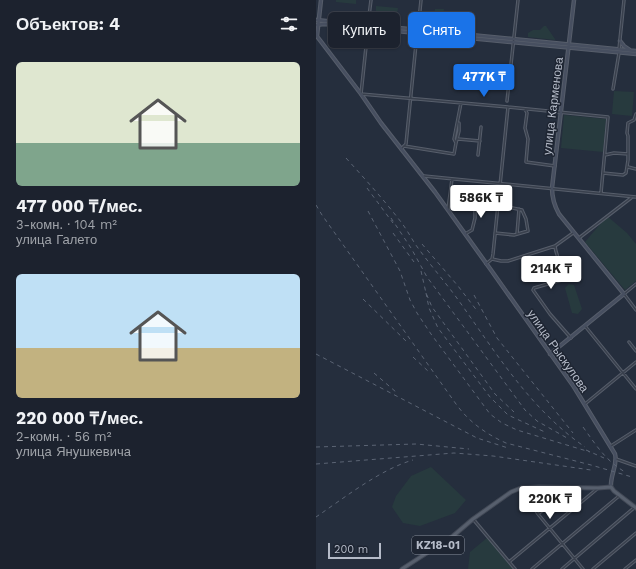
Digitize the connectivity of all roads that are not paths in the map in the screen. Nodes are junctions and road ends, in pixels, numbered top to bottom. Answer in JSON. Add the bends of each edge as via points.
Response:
{"nodes":[{"id":1,"x":321,"y":0,"type":"edge"},
{"id":2,"x":370,"y":0,"type":"edge"},
{"id":3,"x":421,"y":0,"type":"edge"},
{"id":4,"x":518,"y":0,"type":"edge"},
{"id":5,"x":574,"y":0,"type":"edge"},
{"id":6,"x":624,"y":0,"type":"edge"},
{"id":7,"x":369,"y":12,"type":"edge"},
{"id":8,"x":420,"y":12,"type":"edge"},
{"id":9,"x":317,"y":20,"type":"edge"},
{"id":10,"x":328,"y":22,"type":"edge"},
{"id":11,"x":318,"y":25,"type":"edge"},
{"id":12,"x":328,"y":25,"type":"edge"},
{"id":13,"x":475,"y":35,"type":"edge"},
{"id":14,"x":316,"y":36,"type":"edge"},
{"id":15,"x":475,"y":39,"type":"edge"},
{"id":16,"x":515,"y":39,"type":"junction"},
{"id":17,"x":620,"y":41,"type":"junction"},
{"id":18,"x":514,"y":43,"type":"junction"},
{"id":19,"x":569,"y":44,"type":"junction"},
{"id":20,"x":366,"y":48,"type":"edge"},
{"id":21,"x":415,"y":48,"type":"edge"},
{"id":22,"x":569,"y":48,"type":"junction"},
{"id":23,"x":630,"y":50,"type":"junction"},
{"id":24,"x":619,"y":51,"type":"junction"},
{"id":25,"x":636,"y":51,"type":"edge"},
{"id":26,"x":636,"y":54,"type":"edge"},
{"id":27,"x":613,"y":89,"type":"dead end"},
{"id":28,"x":361,"y":94,"type":"junction"},
{"id":29,"x":410,"y":98,"type":"junction"},
{"id":30,"x":507,"y":101,"type":"dead end"},
{"id":31,"x":461,"y":103,"type":"junction"},
{"id":32,"x":508,"y":107,"type":"junction"},
{"id":33,"x":525,"y":109,"type":"junction"},
{"id":34,"x":561,"y":113,"type":"junction"},
{"id":35,"x":636,"y":114,"type":"edge"},
{"id":36,"x":459,"y":121,"type":"junction"},
{"id":37,"x":481,"y":127,"type":"dead end"},
{"id":38,"x":458,"y":139,"type":"junction"},
{"id":39,"x":480,"y":141,"type":"junction"},
{"id":40,"x":456,"y":143,"type":"junction"},
{"id":41,"x":404,"y":146,"type":"junction"},
{"id":42,"x":401,"y":149,"type":"junction"},
{"id":43,"x":628,"y":154,"type":"junction"},
{"id":44,"x":478,"y":155,"type":"dead end"},
{"id":45,"x":605,"y":156,"type":"junction"},
{"id":46,"x":554,"y":166,"type":"junction"},
{"id":47,"x":628,"y":167,"type":"junction"},
{"id":48,"x":636,"y":168,"type":"edge"},
{"id":49,"x":603,"y":173,"type":"junction"},
{"id":50,"x":422,"y":175,"type":"junction"},
{"id":51,"x":452,"y":179,"type":"junction"},
{"id":52,"x":500,"y":184,"type":"junction"},
{"id":53,"x":552,"y":188,"type":"junction"},
{"id":54,"x":600,"y":193,"type":"junction"},
{"id":55,"x":632,"y":197,"type":"junction"},
{"id":56,"x":636,"y":197,"type":"edge"},
{"id":57,"x":498,"y":205,"type":"junction"},
{"id":58,"x":469,"y":207,"type":"dead end"},
{"id":59,"x":519,"y":208,"type":"junction"},
{"id":60,"x":448,"y":210,"type":"junction"},
{"id":61,"x":574,"y":232,"type":"junction"},
{"id":62,"x":495,"y":233,"type":"junction"},
{"id":63,"x":465,"y":234,"type":"junction"},
{"id":64,"x":517,"y":235,"type":"junction"},
{"id":65,"x":579,"y":238,"type":"junction"},
{"id":66,"x":556,"y":246,"type":"junction"},
{"id":67,"x":493,"y":258,"type":"junction"},
{"id":68,"x":486,"y":264,"type":"junction"},
{"id":69,"x":636,"y":284,"type":"edge"},
{"id":70,"x":624,"y":294,"type":"junction"},
{"id":71,"x":636,"y":310,"type":"edge"},
{"id":72,"x":585,"y":326,"type":"junction"},
{"id":73,"x":571,"y":338,"type":"junction"},
{"id":74,"x":629,"y":342,"type":"dead end"},
{"id":75,"x":636,"y":351,"type":"edge"},
{"id":76,"x":550,"y":354,"type":"junction"},
{"id":77,"x":636,"y":362,"type":"edge"},
{"id":78,"x":623,"y":372,"type":"junction"},
{"id":79,"x":636,"y":389,"type":"edge"},
{"id":80,"x":584,"y":404,"type":"junction"},
{"id":81,"x":636,"y":430,"type":"edge"},
{"id":82,"x":611,"y":446,"type":"junction"},
{"id":83,"x":616,"y":459,"type":"junction"},
{"id":84,"x":636,"y":466,"type":"edge"},
{"id":85,"x":611,"y":486,"type":"junction"},
{"id":86,"x":560,"y":487,"type":"junction"},
{"id":87,"x":521,"y":488,"type":"junction"},
{"id":88,"x":598,"y":488,"type":"junction"},
{"id":89,"x":619,"y":496,"type":"junction"},
{"id":90,"x":636,"y":508,"type":"edge"},
{"id":91,"x":538,"y":514,"type":"junction"},
{"id":92,"x":473,"y":519,"type":"junction"},
{"id":93,"x":550,"y":529,"type":"junction"},
{"id":94,"x":636,"y":532,"type":"edge"},
{"id":95,"x":562,"y":544,"type":"junction"},
{"id":96,"x":574,"y":559,"type":"junction"},
{"id":97,"x":636,"y":560,"type":"edge"},
{"id":98,"x":510,"y":562,"type":"junction"},
{"id":99,"x":402,"y":569,"type":"edge"},
{"id":100,"x":515,"y":569,"type":"edge"},
{"id":101,"x":532,"y":569,"type":"edge"},
{"id":102,"x":562,"y":569,"type":"edge"},
{"id":103,"x":583,"y":569,"type":"edge"},
{"id":104,"x":593,"y":569,"type":"edge"},
{"id":105,"x":625,"y":569,"type":"edge"}],
"edges":[{"from":1,"to":9,"type":"street","name":"улица Рыскулова"},
{"from":2,"to":7,"type":"street"},
{"from":3,"to":8,"type":"street"},
{"from":4,"to":16,"type":"street"},
{"from":5,"to":19,"type":"street","name":"улица Карменова"},
{"from":6,"to":17,"type":"street"},
{"from":9,"to":10,"type":"street"},
{"from":9,"to":11,"type":"street","name":"улица Рыскулова"},
{"from":11,"to":12,"type":"street"},
{"from":11,"to":14,"type":"street","name":"улица Рыскулова"},
{"from":13,"to":16,"type":"street"},
{"from":14,"to":28,"type":"street","name":"улица Рыскулова"},
{"from":15,"to":18,"type":"street"},
{"from":16,"to":18,"type":"street"},
{"from":16,"to":19,"type":"street"},
{"from":17,"to":23,"type":"street"},
{"from":17,"to":24,"type":"street"},
{"from":18,"to":22,"type":"street"},
{"from":18,"to":30,"type":"street"},
{"from":19,"to":22,"type":"street","name":"улица Карменова"},
{"from":19,"to":24,"type":"street"},
{"from":20,"to":28,"type":"street"},
{"from":21,"to":29,"type":"street"},
{"from":22,"to":24,"type":"street"},
{"from":22,"to":34,"type":"street","name":"улица Карменова"},
{"from":23,"to":24,"type":"street"},
{"from":23,"to":25,"type":"street"},
{"from":24,"to":26,"type":"street"},
{"from":24,"to":27,"type":"street"},
{"from":28,"to":29,"type":"street"},
{"from":28,"to":42,"type":"street","name":"улица Рыскулова"},
{"from":29,"to":31,"type":"street"},
{"from":29,"to":41,"type":"street"},
{"from":31,"to":32,"type":"street"},
{"from":31,"to":36,"type":"street"},
{"from":32,"to":33,"type":"street"},
{"from":32,"to":52,"type":"street"},
{"from":33,"to":34,"type":"street"},
{"from":33,"to":46,"type":"street","name":"улица Карменова","via":[[528,139],[526,162]]},
{"from":34,"to":45,"type":"street","via":[[607,116],[609,119]]},
{"from":34,"to":46,"type":"street","name":"улица Карменова"},
{"from":35,"to":43,"type":"street","via":[[634,120],[628,123]]},
{"from":36,"to":38,"type":"street"},
{"from":36,"to":40,"type":"street","via":[[454,139]]},
{"from":37,"to":39,"type":"street"},
{"from":38,"to":39,"type":"street"},
{"from":38,"to":40,"type":"street"},
{"from":39,"to":44,"type":"street"},
{"from":40,"to":41,"type":"street","via":[[454,154]]},
{"from":41,"to":42,"type":"street"},
{"from":42,"to":50,"type":"street","name":"улица Рыскулова"},
{"from":43,"to":45,"type":"street","via":[[614,153]]},
{"from":43,"to":47,"type":"street"},
{"from":45,"to":49,"type":"street"},
{"from":46,"to":53,"type":"street","name":"улица Карменова"},
{"from":47,"to":48,"type":"street"},
{"from":47,"to":49,"type":"street","via":[[623,175]]},
{"from":49,"to":54,"type":"street"},
{"from":50,"to":51,"type":"street"},
{"from":50,"to":60,"type":"street","name":"улица Рыскулова"},
{"from":51,"to":52,"type":"street"},
{"from":51,"to":60,"type":"street"},
{"from":52,"to":53,"type":"street"},
{"from":52,"to":57,"type":"street"},
{"from":53,"to":54,"type":"street"},
{"from":53,"to":61,"type":"street","name":"улица Карменова","via":[[555,207]]},
{"from":54,"to":55,"type":"street"},
{"from":55,"to":56,"type":"street"},
{"from":55,"to":65,"type":"street"},
{"from":57,"to":59,"type":"street"},
{"from":57,"to":62,"type":"street"},
{"from":58,"to":63,"type":"street","via":[[475,209],[475,218],[472,230]]},
{"from":59,"to":64,"type":"street"},
{"from":59,"to":64,"type":"street","via":[[523,211],[528,231]]},
{"from":60,"to":63,"type":"street","name":"улица Рыскулова"},
{"from":61,"to":65,"type":"street","name":"улица Карменова"},
{"from":61,"to":66,"type":"street"},
{"from":62,"to":64,"type":"street"},
{"from":62,"to":67,"type":"street"},
{"from":63,"to":68,"type":"street","name":"улица Рыскулова"},
{"from":65,"to":70,"type":"street","name":"улица Карменова"},
{"from":66,"to":67,"type":"street","via":[[508,261]]},
{"from":66,"to":73,"type":"street","via":[[565,279],[533,290]]},
{"from":67,"to":68,"type":"street"},
{"from":68,"to":76,"type":"street","name":"улица Рыскулова"},
{"from":69,"to":70,"type":"street"},
{"from":70,"to":71,"type":"street"},
{"from":70,"to":72,"type":"street"},
{"from":72,"to":73,"type":"street"},
{"from":72,"to":78,"type":"street"},
{"from":73,"to":76,"type":"street"},
{"from":74,"to":75,"type":"street"},
{"from":76,"to":80,"type":"street","name":"улица Рыскулова"},
{"from":77,"to":78,"type":"street"},
{"from":78,"to":79,"type":"street"},
{"from":78,"to":80,"type":"street"},
{"from":80,"to":82,"type":"street","name":"улица Рыскулова"},
{"from":81,"to":82,"type":"street"},
{"from":82,"to":83,"type":"street","name":"улица Рыскулова"},
{"from":83,"to":84,"type":"street"},
{"from":83,"to":85,"type":"street"},
{"from":85,"to":88,"type":"main road","number":"KZ18-01"},
{"from":85,"to":89,"type":"main road"},
{"from":86,"to":87,"type":"main road","number":"KZ18-01"},
{"from":86,"to":88,"type":"main road","number":"KZ18-01"},
{"from":86,"to":91,"type":"street","via":[[557,498]]},
{"from":87,"to":91,"type":"street"},
{"from":87,"to":92,"type":"main road","number":"KZ18-01","via":[[503,496]]},
{"from":88,"to":93,"type":"street"},
{"from":89,"to":90,"type":"main road"},
{"from":89,"to":95,"type":"street"},
{"from":90,"to":96,"type":"street"},
{"from":91,"to":93,"type":"street"},
{"from":92,"to":98,"type":"street"},
{"from":92,"to":99,"type":"main road","number":"KZ18-01","via":[[453,536]]},
{"from":93,"to":95,"type":"street"},
{"from":93,"to":98,"type":"street"},
{"from":94,"to":104,"type":"street"},
{"from":95,"to":96,"type":"street"},
{"from":95,"to":101,"type":"street"},
{"from":96,"to":102,"type":"street"},
{"from":96,"to":103,"type":"street"},
{"from":97,"to":105,"type":"street"},
{"from":98,"to":100,"type":"street"}]}
